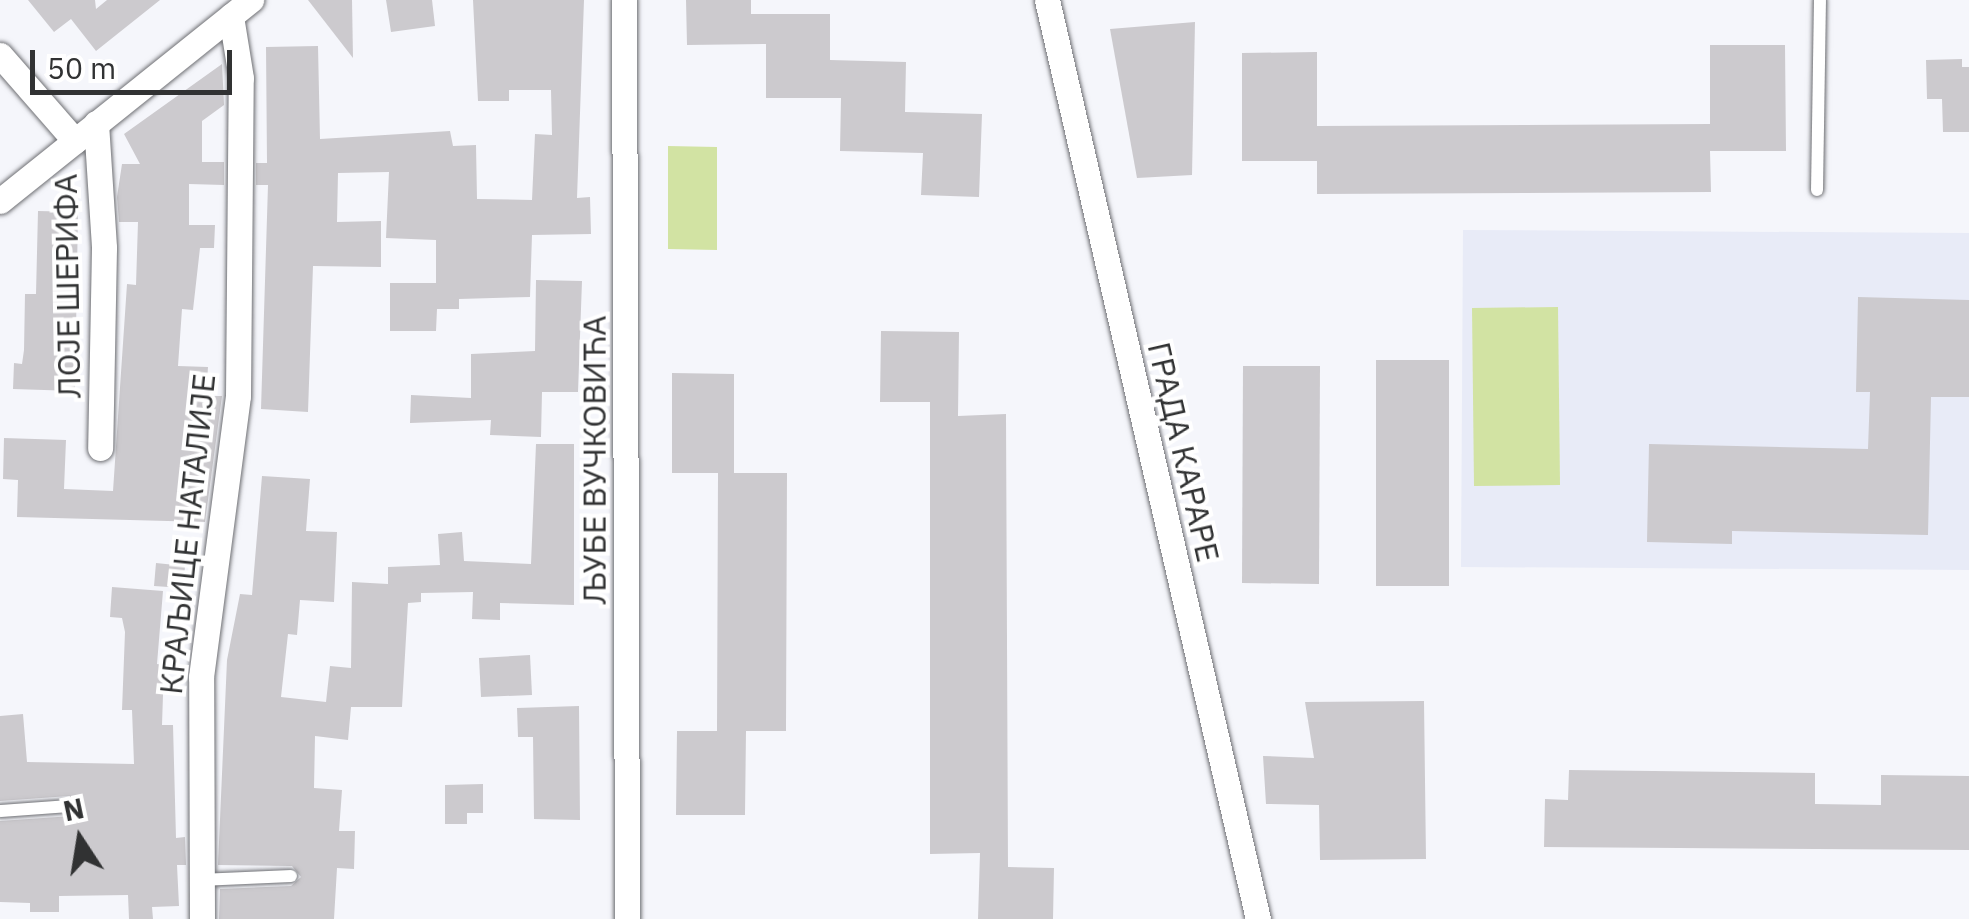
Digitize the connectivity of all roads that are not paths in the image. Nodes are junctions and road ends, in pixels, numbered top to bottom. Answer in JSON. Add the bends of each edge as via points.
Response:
{"nodes":[{"id":1,"x":624,"y":0,"type":"edge"},
{"id":2,"x":1047,"y":0,"type":"edge"},
{"id":3,"x":1820,"y":0,"type":"edge"},
{"id":4,"x":241,"y":8,"type":"edge"},
{"id":5,"x":0,"y":55,"type":"edge"},
{"id":6,"x":96,"y":123,"type":"junction"},
{"id":7,"x":74,"y":141,"type":"junction"},
{"id":8,"x":1818,"y":190,"type":"dead end"},
{"id":9,"x":0,"y":200,"type":"edge"},
{"id":10,"x":100,"y":448,"type":"dead end"},
{"id":11,"x":70,"y":806,"type":"dead end"},
{"id":12,"x":0,"y":811,"type":"edge"},
{"id":13,"x":291,"y":876,"type":"dead end"},
{"id":14,"x":200,"y":880,"type":"junction"},
{"id":15,"x":202,"y":919,"type":"edge"},
{"id":16,"x":627,"y":919,"type":"edge"},
{"id":17,"x":1258,"y":919,"type":"edge"}],
"edges":[{"from":1,"to":16,"type":"street","name":"ЉУБЕ ВУЧКОВИЋА"},
{"from":2,"to":17,"type":"street","name":"ГРАДА КАРАРЕ"},
{"from":3,"to":8,"type":"lane"},
{"from":4,"to":6,"type":"street"},
{"from":4,"to":14,"type":"street","name":"КРАЉИЦЕ НАТАЛИЈЕ","via":[[238,396],[202,676]]},
{"from":5,"to":7,"type":"street"},
{"from":6,"to":7,"type":"street"},
{"from":6,"to":10,"type":"street","name":"ЛОЈЕ ШЕРИФА","via":[[104,248]]},
{"from":7,"to":9,"type":"street"},
{"from":11,"to":12,"type":"lane"},
{"from":13,"to":14,"type":"lane"},
{"from":14,"to":15,"type":"street","name":"КРАЉИЦЕ НАТАЛИЈЕ"}]}
